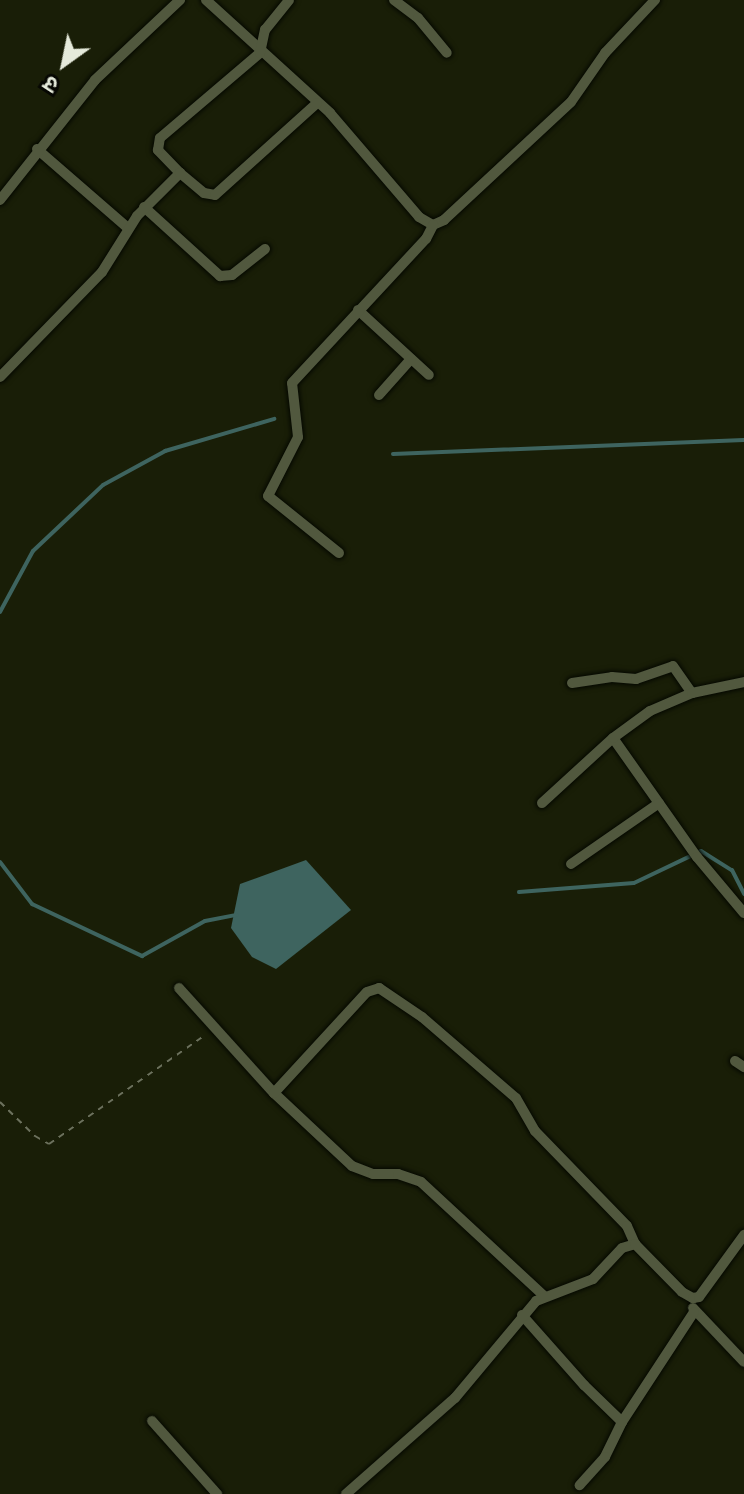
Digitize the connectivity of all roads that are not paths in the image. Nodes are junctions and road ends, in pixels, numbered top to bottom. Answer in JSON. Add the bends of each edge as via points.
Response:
{"nodes":[{"id":1,"x":180,"y":0,"type":"edge"},
{"id":2,"x":206,"y":0,"type":"edge"},
{"id":3,"x":289,"y":0,"type":"edge"},
{"id":4,"x":394,"y":0,"type":"edge"},
{"id":5,"x":655,"y":0,"type":"edge"},
{"id":6,"x":260,"y":53,"type":"junction"},
{"id":7,"x":447,"y":53,"type":"dead end"},
{"id":8,"x":317,"y":103,"type":"junction"},
{"id":9,"x":37,"y":149,"type":"junction"},
{"id":10,"x":180,"y":173,"type":"junction"},
{"id":11,"x":0,"y":200,"type":"edge"},
{"id":12,"x":144,"y":207,"type":"junction"},
{"id":13,"x":433,"y":225,"type":"junction"},
{"id":14,"x":128,"y":228,"type":"junction"},
{"id":15,"x":265,"y":249,"type":"dead end"},
{"id":16,"x":358,"y":310,"type":"junction"},
{"id":17,"x":411,"y":359,"type":"junction"},
{"id":18,"x":429,"y":375,"type":"dead end"},
{"id":19,"x":0,"y":377,"type":"edge"},
{"id":20,"x":379,"y":395,"type":"dead end"},
{"id":21,"x":339,"y":553,"type":"dead end"},
{"id":22,"x":744,"y":682,"type":"edge"},
{"id":23,"x":572,"y":683,"type":"dead end"},
{"id":24,"x":692,"y":693,"type":"junction"},
{"id":25,"x":613,"y":738,"type":"junction"},
{"id":26,"x":542,"y":803,"type":"dead end"},
{"id":27,"x":659,"y":803,"type":"junction"},
{"id":28,"x":571,"y":864,"type":"dead end"},
{"id":29,"x":744,"y":913,"type":"edge"},
{"id":30,"x":179,"y":988,"type":"dead end"},
{"id":31,"x":274,"y":1093,"type":"junction"},
{"id":32,"x":743,"y":1238,"type":"edge"},
{"id":33,"x":635,"y":1244,"type":"junction"},
{"id":34,"x":544,"y":1296,"type":"junction"},
{"id":35,"x":693,"y":1298,"type":"junction"},
{"id":36,"x":694,"y":1312,"type":"junction"},
{"id":37,"x":522,"y":1315,"type":"junction"},
{"id":38,"x":744,"y":1362,"type":"edge"},
{"id":39,"x":152,"y":1421,"type":"dead end"},
{"id":40,"x":622,"y":1422,"type":"junction"},
{"id":41,"x":580,"y":1485,"type":"dead end"},
{"id":42,"x":217,"y":1494,"type":"edge"},
{"id":43,"x":346,"y":1494,"type":"edge"}],
"edges":[{"from":1,"to":9,"type":"street","via":[[95,80]]},
{"from":2,"to":6,"type":"street"},
{"from":3,"to":6,"type":"street","via":[[265,30]]},
{"from":4,"to":7,"type":"street","via":[[418,18]]},
{"from":5,"to":13,"type":"street","via":[[605,53],[571,102]]},
{"from":6,"to":8,"type":"street"},
{"from":6,"to":10,"type":"street","via":[[160,138],[158,150]]},
{"from":8,"to":10,"type":"street","via":[[215,195],[204,193]]},
{"from":8,"to":13,"type":"street","via":[[419,217]]},
{"from":9,"to":11,"type":"street"},
{"from":9,"to":14,"type":"street"},
{"from":10,"to":12,"type":"street"},
{"from":12,"to":14,"type":"street"},
{"from":12,"to":15,"type":"street","via":[[220,276],[232,275]]},
{"from":13,"to":16,"type":"street","via":[[426,239]]},
{"from":14,"to":19,"type":"street","via":[[102,272]]},
{"from":16,"to":17,"type":"street"},
{"from":16,"to":21,"type":"street","via":[[292,383],[298,437],[268,490],[274,503]]},
{"from":17,"to":18,"type":"street"},
{"from":17,"to":20,"type":"street"},
{"from":22,"to":24,"type":"street"},
{"from":23,"to":24,"type":"street","via":[[642,678],[673,666]]},
{"from":24,"to":25,"type":"street","via":[[650,711]]},
{"from":25,"to":26,"type":"street"},
{"from":25,"to":27,"type":"street"},
{"from":27,"to":28,"type":"street"},
{"from":27,"to":29,"type":"street"},
{"from":30,"to":31,"type":"street"},
{"from":31,"to":33,"type":"street","via":[[367,992],[379,988],[422,1017],[516,1098],[540,1137],[627,1226]]},
{"from":31,"to":34,"type":"street","via":[[352,1166],[421,1182]]},
{"from":32,"to":35,"type":"street","via":[[703,1293]]},
{"from":33,"to":34,"type":"street","via":[[622,1248],[593,1279]]},
{"from":33,"to":35,"type":"street"},
{"from":34,"to":37,"type":"street"},
{"from":35,"to":36,"type":"street"},
{"from":36,"to":38,"type":"street"},
{"from":36,"to":40,"type":"street"},
{"from":37,"to":40,"type":"street"},
{"from":37,"to":43,"type":"street","via":[[455,1398]]},
{"from":39,"to":42,"type":"street"},
{"from":40,"to":41,"type":"street","via":[[605,1457]]}]}
